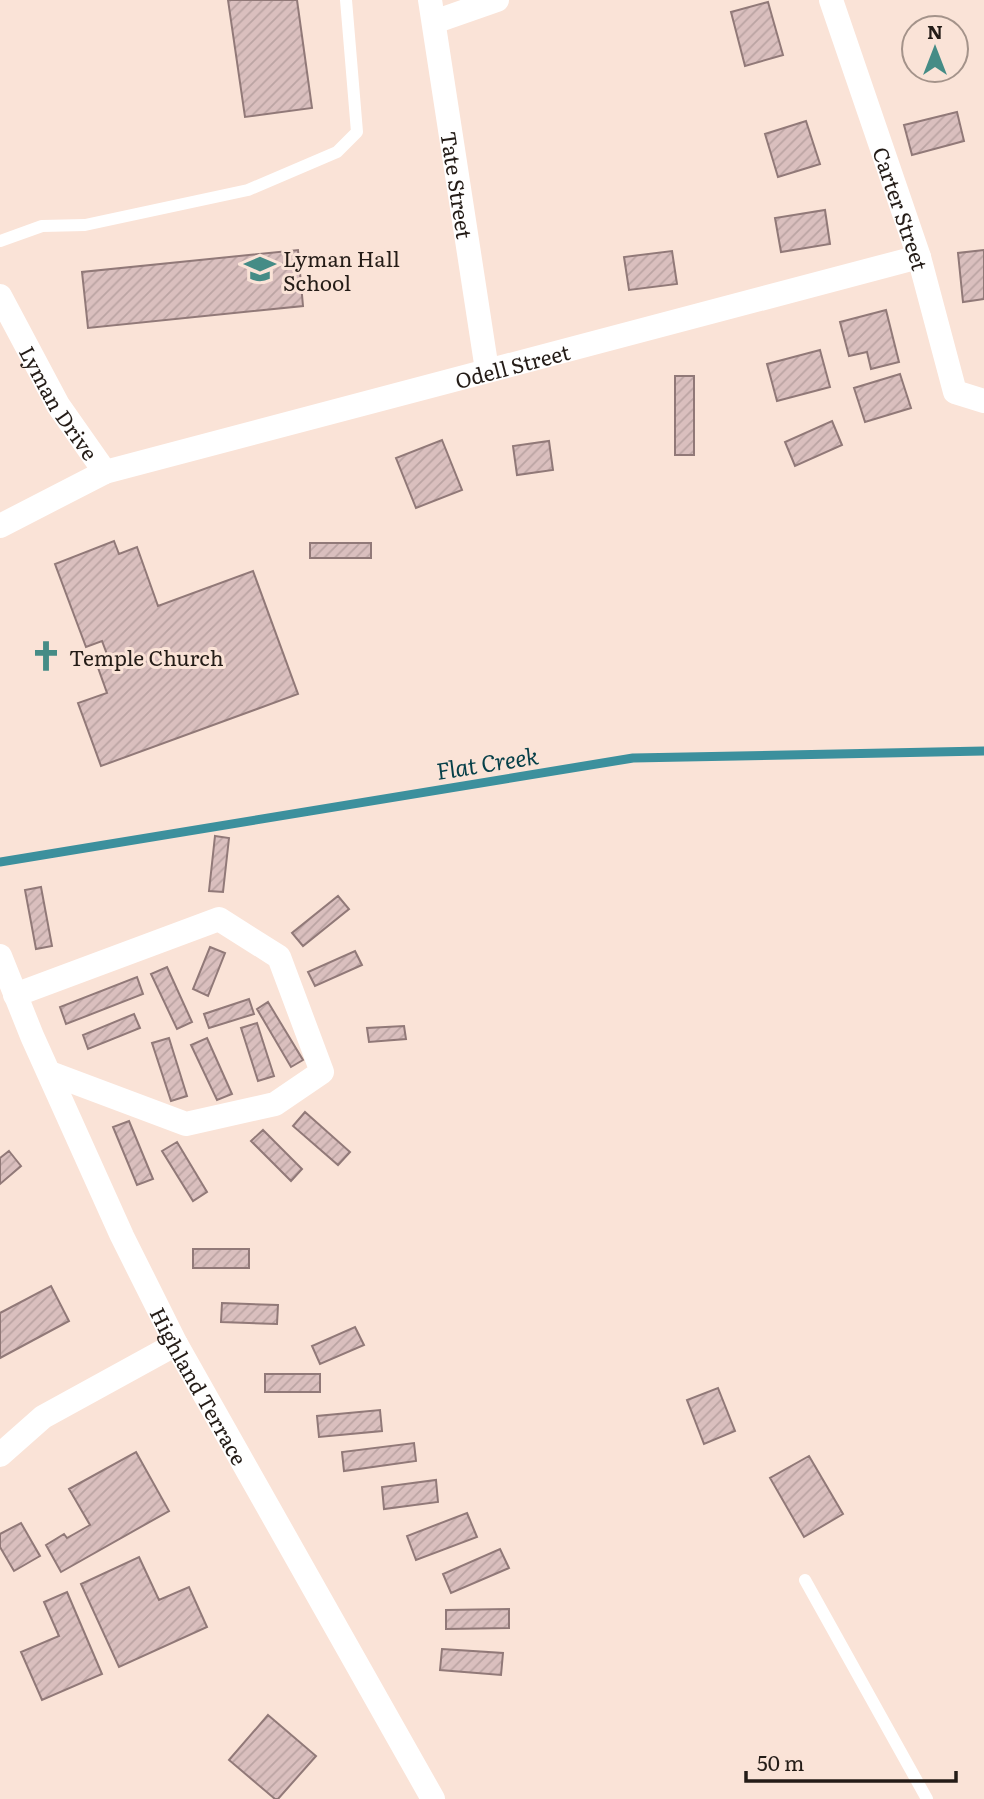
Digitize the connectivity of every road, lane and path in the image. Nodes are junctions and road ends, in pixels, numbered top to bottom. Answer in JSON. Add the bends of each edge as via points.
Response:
{"nodes":[{"id":1,"x":346,"y":0,"type":"edge"},
{"id":2,"x":497,"y":0,"type":"edge"},
{"id":3,"x":831,"y":0,"type":"edge"},
{"id":4,"x":432,"y":11,"type":"edge"},
{"id":5,"x":0,"y":241,"type":"edge"},
{"id":6,"x":919,"y":257,"type":"junction"},
{"id":7,"x":2,"y":303,"type":"edge"},
{"id":8,"x":486,"y":370,"type":"junction"},
{"id":9,"x":984,"y":401,"type":"edge"},
{"id":10,"x":104,"y":472,"type":"junction"},
{"id":11,"x":0,"y":526,"type":"edge"},
{"id":12,"x":0,"y":956,"type":"edge"},
{"id":13,"x":15,"y":995,"type":"junction"},
{"id":14,"x":50,"y":1073,"type":"junction"},
{"id":15,"x":176,"y":1344,"type":"junction"},
{"id":16,"x":0,"y":1455,"type":"edge"},
{"id":17,"x":805,"y":1580,"type":"dead end"},
{"id":18,"x":433,"y":1799,"type":"edge"},
{"id":19,"x":927,"y":1799,"type":"edge"}],
"edges":[{"from":1,"to":5,"type":"lane","via":[[357,132],[337,152],[248,190],[85,225],[43,226]]},
{"from":2,"to":4,"type":"street"},
{"from":3,"to":6,"type":"street","name":"Carter Street"},
{"from":4,"to":8,"type":"street","name":"Tate Street"},
{"from":6,"to":8,"type":"street","name":"Odell Street"},
{"from":6,"to":9,"type":"street","name":"Carter Street","via":[[955,392]]},
{"from":7,"to":10,"type":"street","name":"Lyman Drive","via":[[58,405]]},
{"from":8,"to":10,"type":"street","name":"Odell Street"},
{"from":10,"to":11,"type":"street"},
{"from":12,"to":13,"type":"street","name":"Highland Terrace"},
{"from":13,"to":14,"type":"street","name":"Highland Terrace"},
{"from":13,"to":14,"type":"street","via":[[219,919],[279,957],[322,1072],[275,1104],[186,1124]]},
{"from":14,"to":15,"type":"street","name":"Highland Terrace"},
{"from":15,"to":16,"type":"street","via":[[43,1417]]},
{"from":15,"to":18,"type":"street","name":"Highland Terrace"},
{"from":17,"to":19,"type":"lane"}]}
